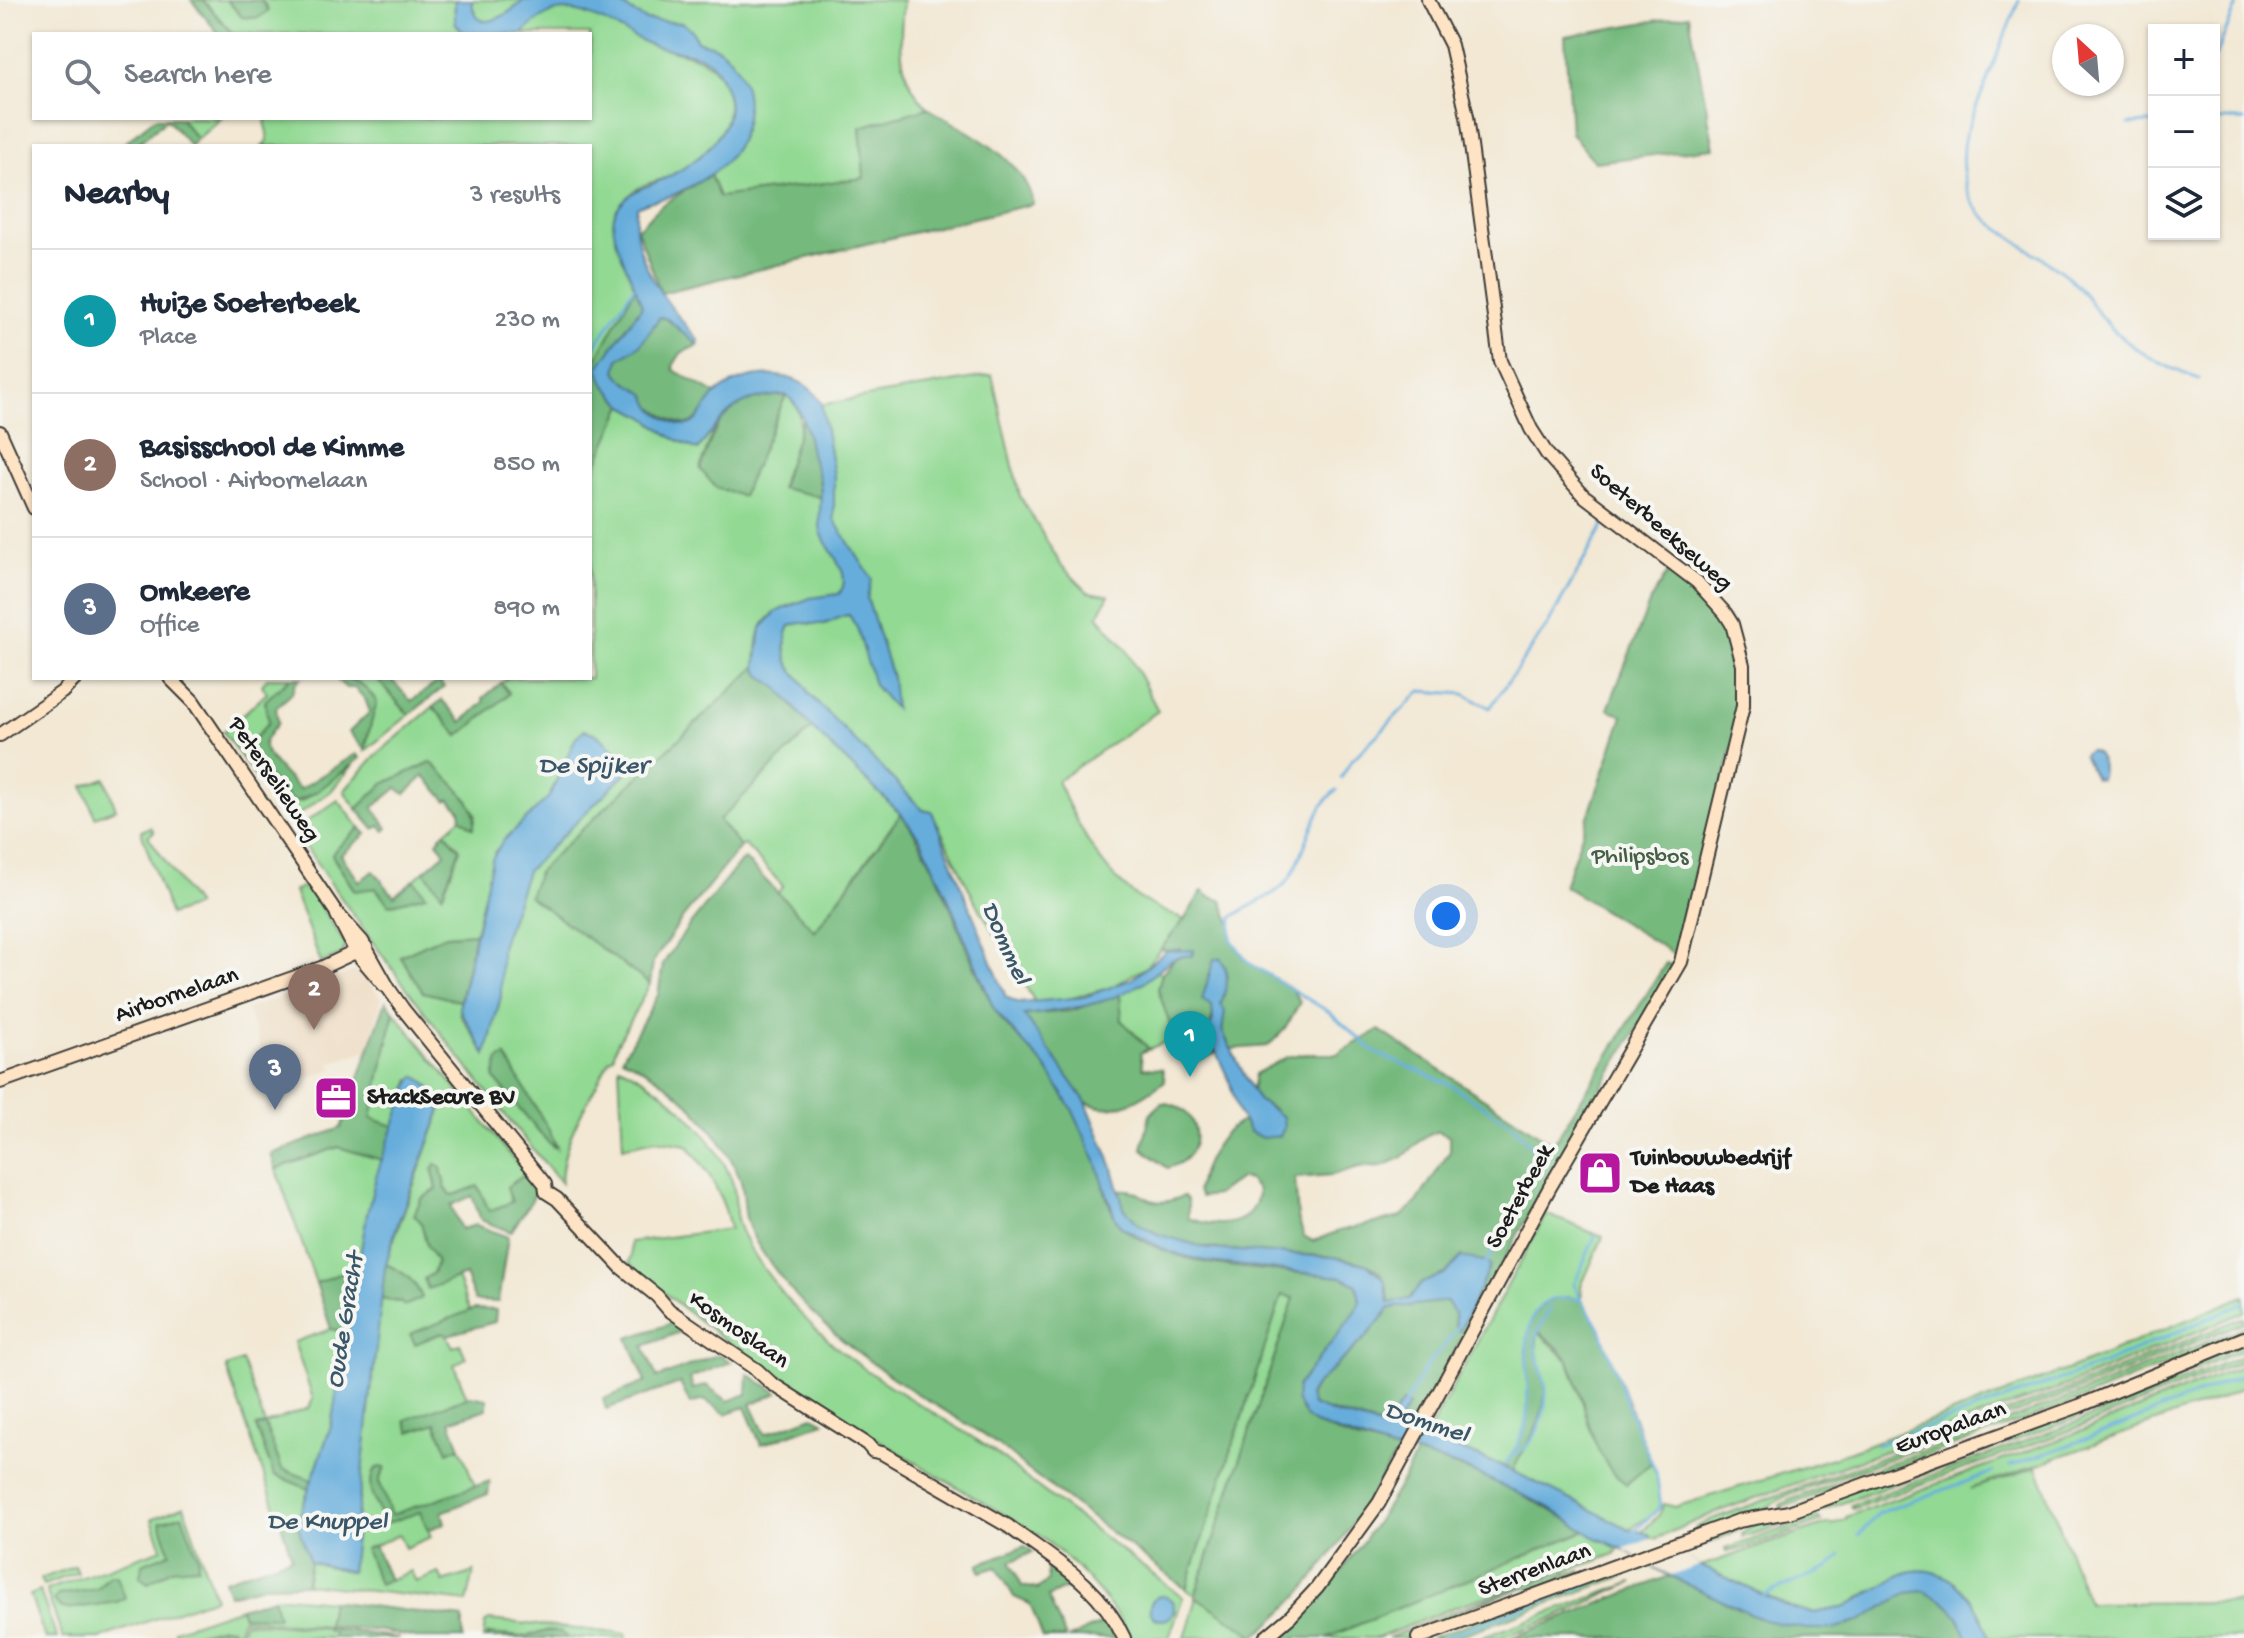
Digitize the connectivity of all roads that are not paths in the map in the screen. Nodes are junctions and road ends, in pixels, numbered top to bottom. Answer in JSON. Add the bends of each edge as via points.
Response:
{"nodes":[{"id":1,"x":1428,"y":0,"type":"edge"},
{"id":2,"x":0,"y":432,"type":"edge"},
{"id":3,"x":32,"y":504,"type":"edge"},
{"id":4,"x":74,"y":680,"type":"edge"},
{"id":5,"x":172,"y":680,"type":"edge"},
{"id":6,"x":0,"y":735,"type":"edge"},
{"id":7,"x":361,"y":950,"type":"junction"},
{"id":8,"x":1681,"y":962,"type":"joint"},
{"id":9,"x":0,"y":1082,"type":"edge"},
{"id":10,"x":2244,"y":1338,"type":"edge"},
{"id":11,"x":1668,"y":1547,"type":"joint"},
{"id":12,"x":1124,"y":1638,"type":"edge"},
{"id":13,"x":1265,"y":1638,"type":"edge"},
{"id":14,"x":1418,"y":1638,"type":"edge"}],
"edges":[{"from":1,"to":8,"type":"street","name":"Soeterbeekseweg","via":[[1451,45],[1467,116],[1500,361],[1531,429],[1583,495],[1706,592],[1732,624],[1743,665],[1743,706]]},
{"from":2,"to":3,"type":"street"},
{"from":4,"to":6,"type":"street"},
{"from":5,"to":7,"type":"street","name":"Peterselieweg","via":[[193,701],[351,927]]},
{"from":7,"to":9,"type":"street","name":"Airbornelaan"},
{"from":7,"to":12,"type":"street","name":"Kosmoslaan","via":[[545,1184],[546,1192],[622,1268],[669,1310],[771,1383],[873,1451],[1060,1561],[1115,1620]]},
{"from":8,"to":13,"type":"street","name":"Soeterbeek","via":[[1550,1187],[1379,1503],[1317,1588]]},
{"from":10,"to":11,"type":"street","name":"Europalaan","via":[[2079,1406],[1789,1512],[1738,1521]]},
{"from":11,"to":14,"type":"street","name":"Sterrenlaan"}]}
